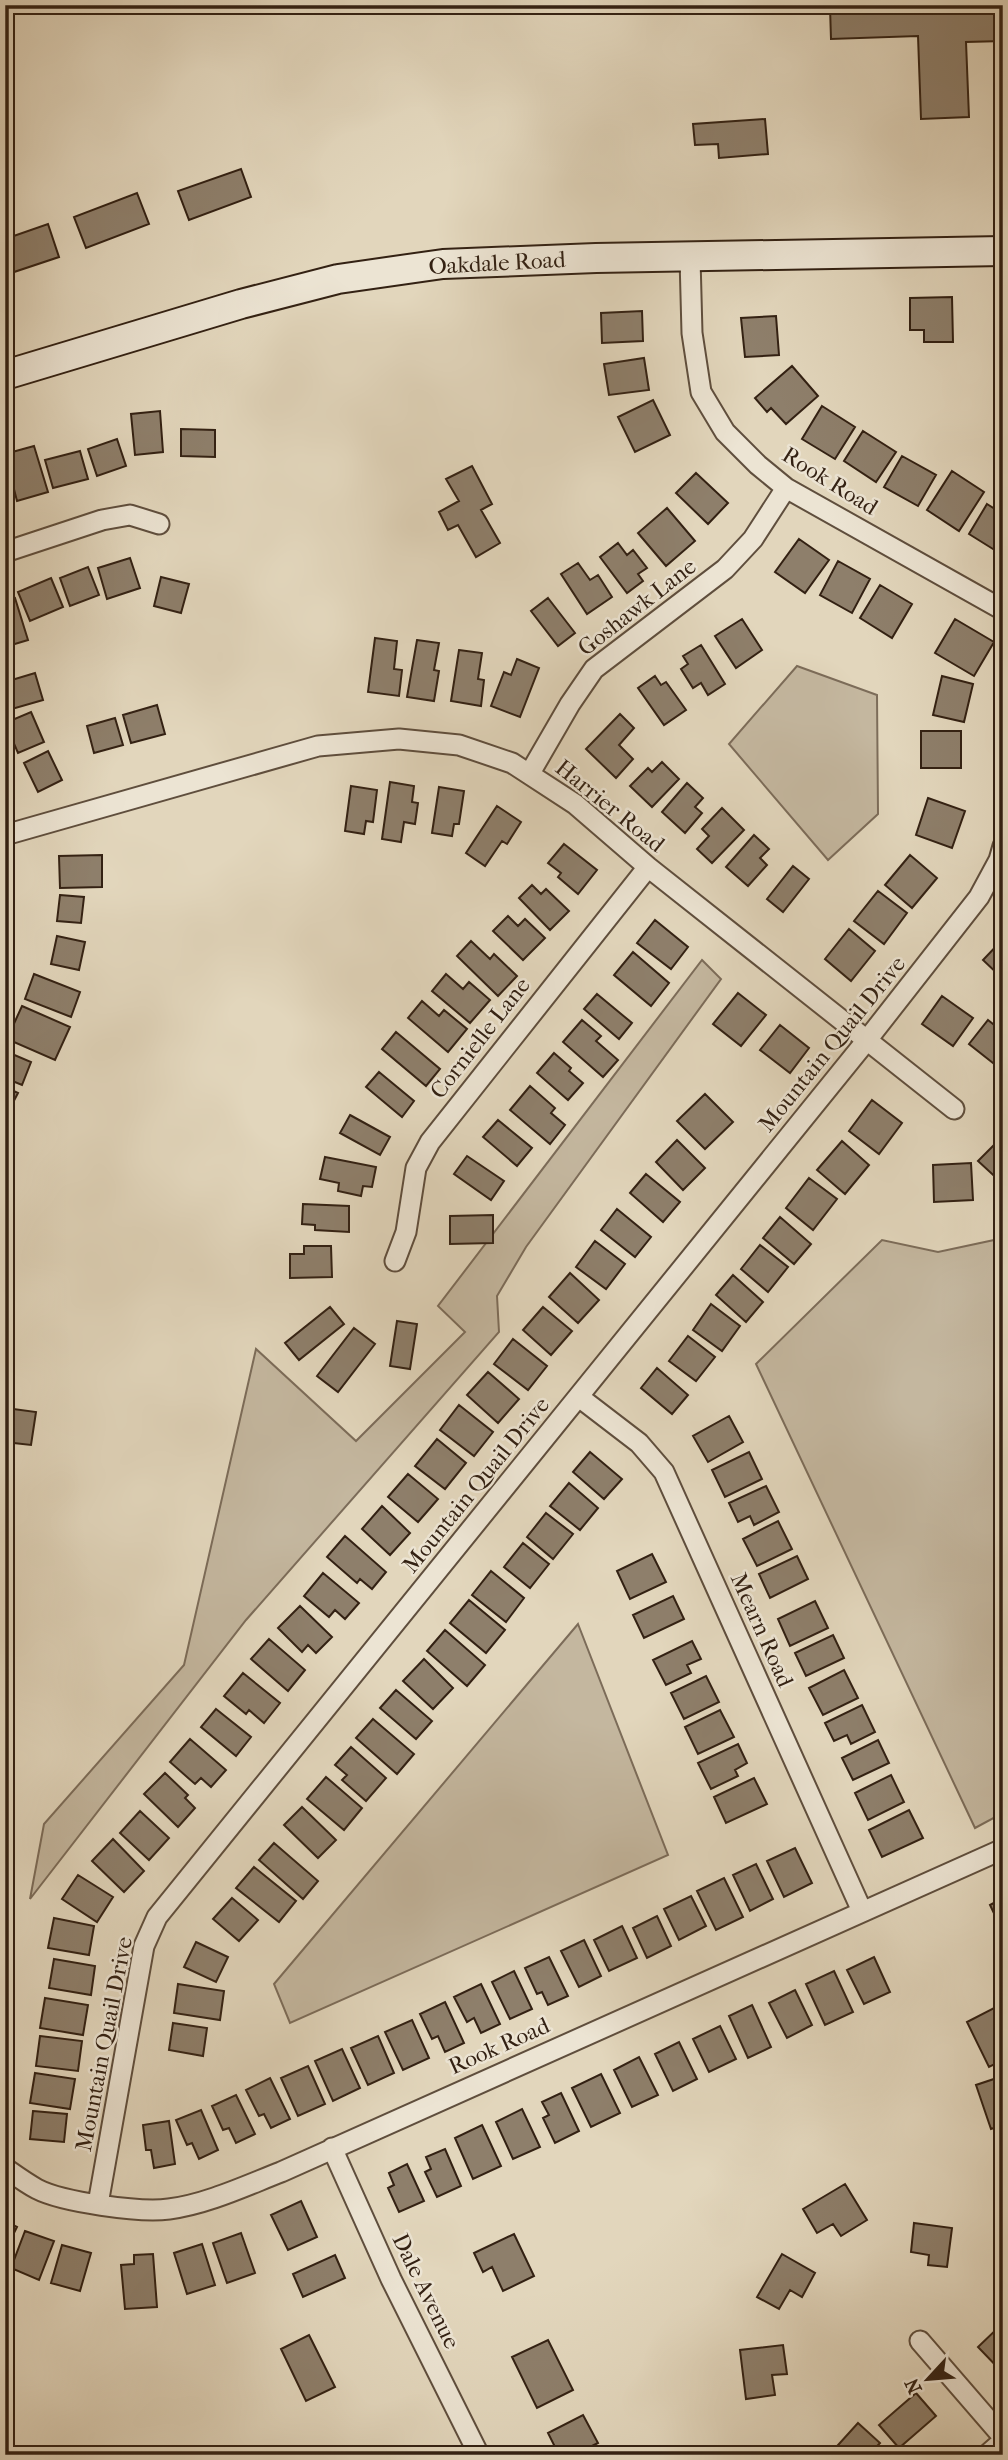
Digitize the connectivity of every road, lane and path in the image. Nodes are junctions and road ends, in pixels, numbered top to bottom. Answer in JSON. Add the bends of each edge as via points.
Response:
{"nodes":[{"id":1,"x":1003,"y":251,"type":"edge"},
{"id":2,"x":690,"y":258,"type":"junction"},
{"id":3,"x":5,"y":375,"type":"edge"},
{"id":4,"x":786,"y":488,"type":"junction"},
{"id":5,"x":159,"y":524,"type":"dead end"},
{"id":6,"x":5,"y":552,"type":"edge"},
{"id":7,"x":1003,"y":610,"type":"edge"},
{"id":8,"x":530,"y":773,"type":"junction"},
{"id":9,"x":5,"y":835,"type":"edge"},
{"id":10,"x":1003,"y":846,"type":"edge"},
{"id":11,"x":648,"y":867,"type":"junction"},
{"id":12,"x":867,"y":1040,"type":"junction"},
{"id":13,"x":954,"y":1109,"type":"dead end"},
{"id":14,"x":395,"y":1261,"type":"dead end"},
{"id":15,"x":579,"y":1397,"type":"junction"},
{"id":16,"x":1003,"y":1849,"type":"edge"},
{"id":17,"x":862,"y":1912,"type":"junction"},
{"id":18,"x":332,"y":2148,"type":"junction"},
{"id":19,"x":5,"y":2168,"type":"edge"},
{"id":20,"x":98,"y":2204,"type":"junction"},
{"id":21,"x":920,"y":2341,"type":"dead end"},
{"id":22,"x":1003,"y":2439,"type":"edge"},
{"id":23,"x":479,"y":2455,"type":"edge"},
{"id":24,"x":987,"y":2455,"type":"edge"}],
"edges":[{"from":1,"to":2,"type":"main road","name":"Oakdale Road"},
{"from":2,"to":3,"type":"main road","name":"Oakdale Road","via":[[443,264],[338,279]]},
{"from":2,"to":4,"type":"street","name":"Rook Road","via":[[692,333],[701,391],[725,432]]},
{"from":4,"to":7,"type":"street","name":"Rook Road"},
{"from":4,"to":8,"type":"street","name":"Goshawk Lane","via":[[753,539],[725,569],[594,669]]},
{"from":5,"to":6,"type":"street","via":[[130,515]]},
{"from":8,"to":9,"type":"street","name":"Harrier Road","via":[[459,745],[399,739],[318,746]]},
{"from":8,"to":11,"type":"street","name":"Harrier Road","via":[[575,804]]},
{"from":10,"to":12,"type":"street","name":"Mountain Quail Drive","via":[[979,897]]},
{"from":11,"to":12,"type":"street","name":"Harrier Road"},
{"from":11,"to":14,"type":"street","name":"Cornielle Lane","via":[[430,1142],[415,1168],[406,1232]]},
{"from":12,"to":13,"type":"street","name":"Harrier Road"},
{"from":12,"to":15,"type":"street","name":"Mountain Quail Drive"},
{"from":15,"to":17,"type":"street","name":"Mearn Road","via":[[639,1443],[664,1472]]},
{"from":15,"to":20,"type":"street","name":"Mountain Quail Drive","via":[[157,1917],[144,1946]]},
{"from":16,"to":17,"type":"street","name":"Rook Road"},
{"from":17,"to":18,"type":"street","name":"Rook Road"},
{"from":18,"to":20,"type":"street","name":"Rook Road","via":[[224,2194],[168,2209],[131,2210]]},
{"from":18,"to":23,"type":"street","name":"Dale Avenue"},
{"from":19,"to":20,"type":"street","name":"Rook Road","via":[[38,2190]]},
{"from":21,"to":22,"type":"street"},
{"from":22,"to":24,"type":"street"}]}
